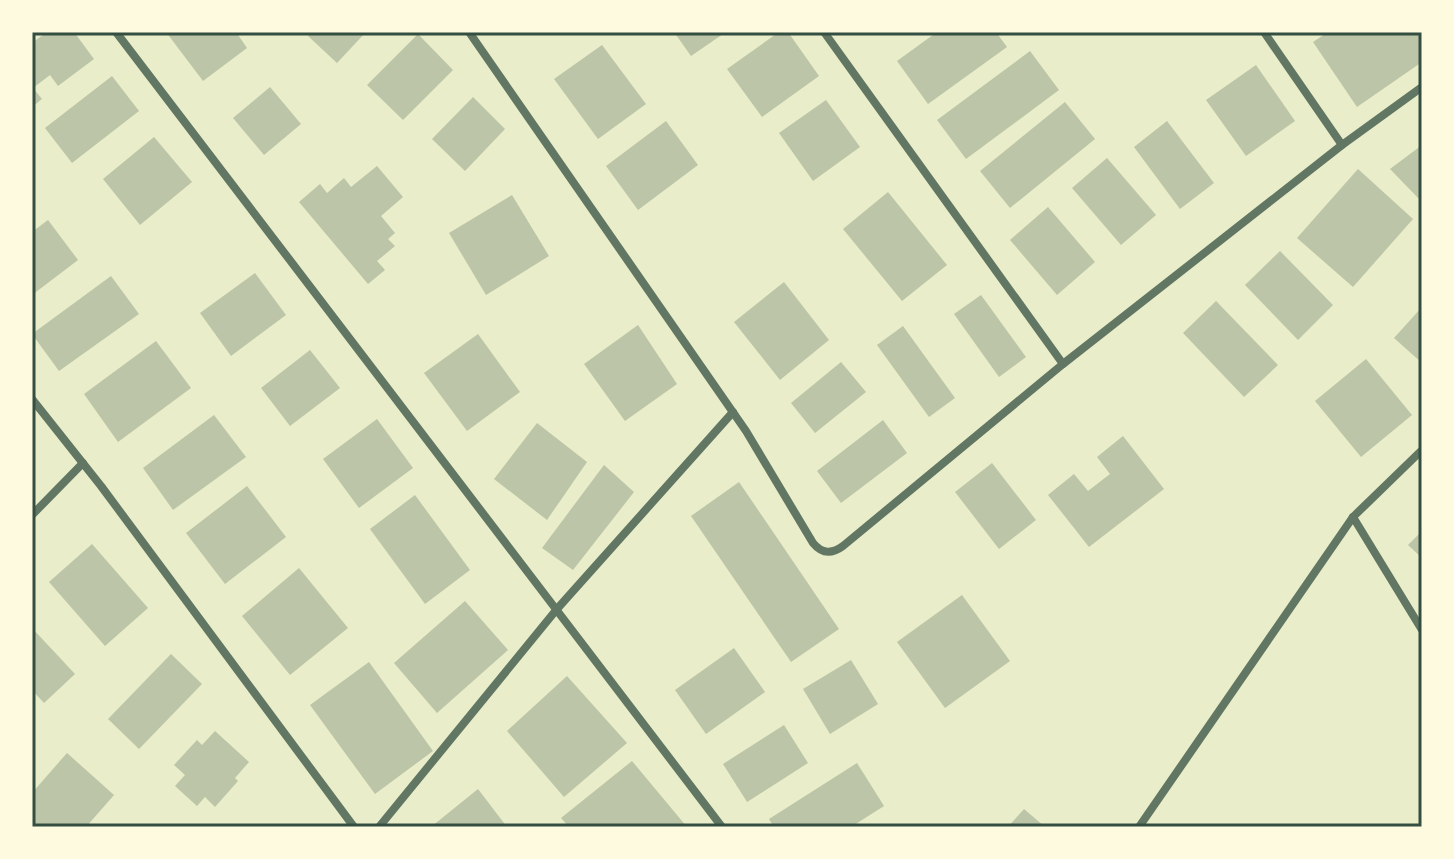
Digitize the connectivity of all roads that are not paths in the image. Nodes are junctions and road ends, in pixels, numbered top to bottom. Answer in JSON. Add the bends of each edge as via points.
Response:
{"nodes":[{"id":1,"x":116,"y":32,"type":"edge"},
{"id":2,"x":469,"y":32,"type":"edge"},
{"id":3,"x":824,"y":32,"type":"edge"},
{"id":4,"x":1264,"y":32,"type":"edge"},
{"id":5,"x":1422,"y":87,"type":"edge"},
{"id":6,"x":1342,"y":145,"type":"junction"},
{"id":7,"x":1063,"y":364,"type":"junction"},
{"id":8,"x":32,"y":399,"type":"edge"},
{"id":9,"x":733,"y":412,"type":"junction"},
{"id":10,"x":1422,"y":450,"type":"edge"},
{"id":11,"x":83,"y":463,"type":"junction"},
{"id":12,"x":32,"y":515,"type":"edge"},
{"id":13,"x":1353,"y":517,"type":"junction"},
{"id":14,"x":557,"y":609,"type":"junction"},
{"id":15,"x":1422,"y":630,"type":"edge"},
{"id":16,"x":354,"y":827,"type":"edge"},
{"id":17,"x":379,"y":827,"type":"edge"},
{"id":18,"x":722,"y":827,"type":"edge"},
{"id":19,"x":1139,"y":827,"type":"edge"}],
"edges":[{"from":1,"to":14,"type":"street"},
{"from":2,"to":9,"type":"street"},
{"from":3,"to":7,"type":"street"},
{"from":4,"to":6,"type":"street"},
{"from":5,"to":6,"type":"street"},
{"from":6,"to":7,"type":"street"},
{"from":7,"to":9,"type":"street","via":[[832,552],[815,545]]},
{"from":8,"to":11,"type":"street"},
{"from":9,"to":14,"type":"street"},
{"from":10,"to":13,"type":"street"},
{"from":11,"to":12,"type":"street"},
{"from":11,"to":16,"type":"street"},
{"from":13,"to":15,"type":"street"},
{"from":13,"to":19,"type":"street"},
{"from":14,"to":17,"type":"street"},
{"from":14,"to":18,"type":"street"}]}
